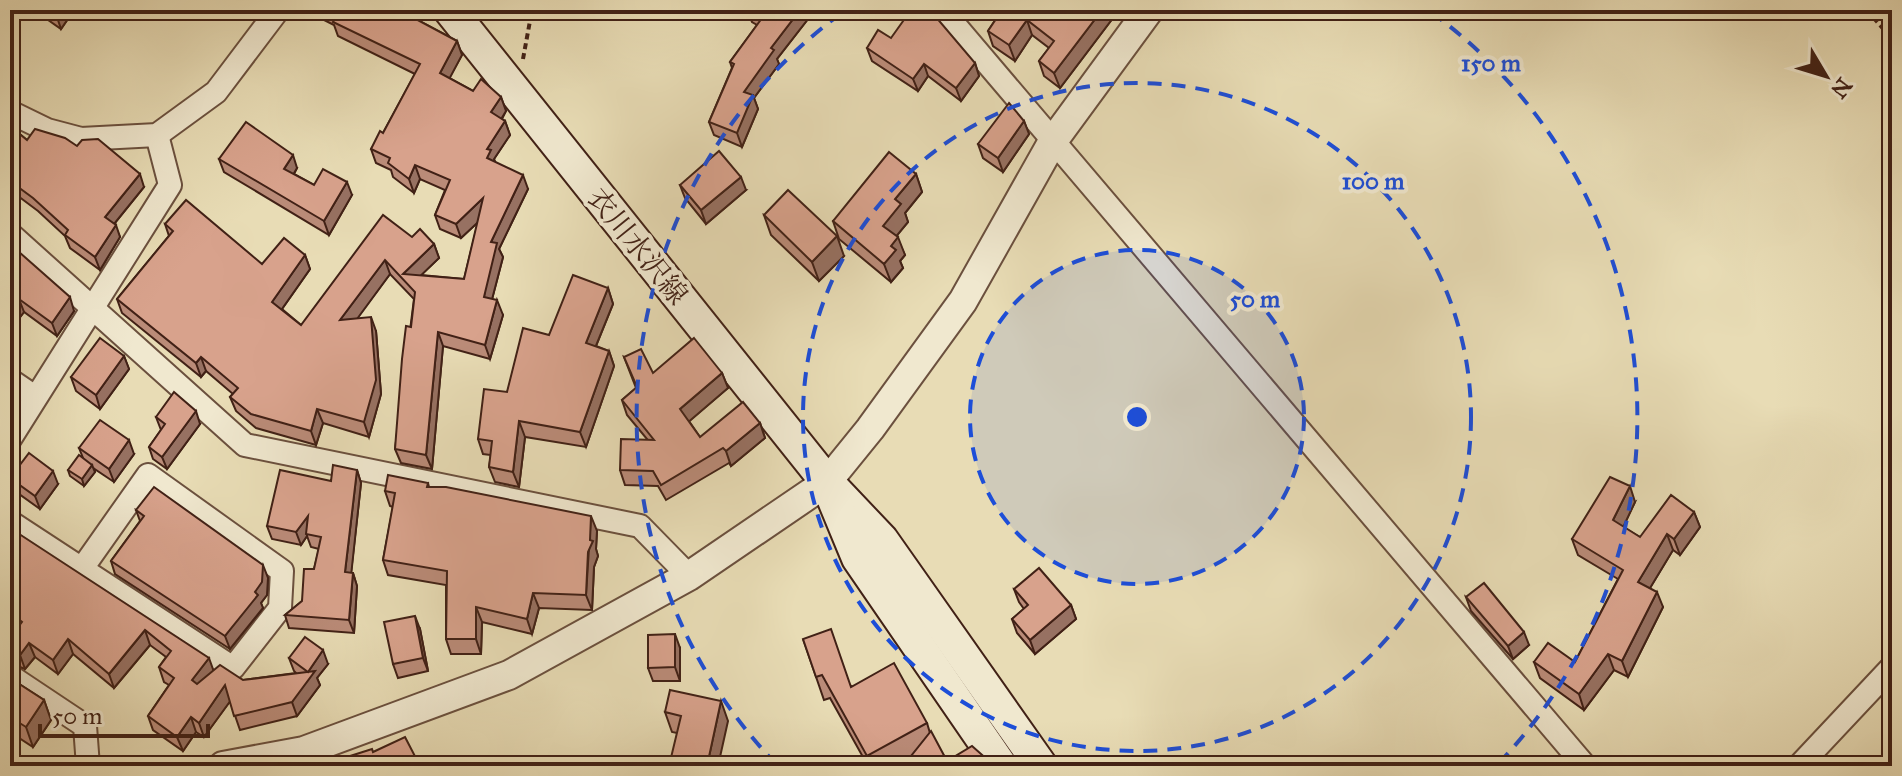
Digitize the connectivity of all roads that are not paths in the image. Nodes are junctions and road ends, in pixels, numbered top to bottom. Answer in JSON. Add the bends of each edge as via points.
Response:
{"nodes":[{"id":1,"x":278,"y":10,"type":"edge"},
{"id":2,"x":450,"y":10,"type":"edge"},
{"id":3,"x":942,"y":10,"type":"edge"},
{"id":4,"x":1149,"y":10,"type":"edge"},
{"id":5,"x":10,"y":112,"type":"edge"},
{"id":6,"x":157,"y":135,"type":"junction"},
{"id":7,"x":1053,"y":141,"type":"junction"},
{"id":8,"x":10,"y":234,"type":"edge"},
{"id":9,"x":94,"y":307,"type":"junction"},
{"id":10,"x":10,"y":380,"type":"edge"},
{"id":11,"x":35,"y":397,"type":"junction"},
{"id":12,"x":10,"y":439,"type":"edge"},
{"id":13,"x":827,"y":482,"type":"junction"},
{"id":14,"x":10,"y":522,"type":"edge"},
{"id":15,"x":81,"y":570,"type":"junction"},
{"id":16,"x":689,"y":576,"type":"junction"},
{"id":17,"x":1892,"y":667,"type":"edge"},
{"id":18,"x":10,"y":676,"type":"edge"},
{"id":19,"x":88,"y":766,"type":"edge"},
{"id":20,"x":223,"y":766,"type":"edge"},
{"id":21,"x":1001,"y":766,"type":"edge"},
{"id":22,"x":1041,"y":766,"type":"edge"},
{"id":23,"x":1585,"y":766,"type":"edge"},
{"id":24,"x":1799,"y":766,"type":"edge"}],
"edges":[{"from":1,"to":6,"type":"street","via":[[216,92]]},
{"from":2,"to":13,"type":"main road","name":"衣川水沢線"},
{"from":3,"to":7,"type":"street"},
{"from":4,"to":7,"type":"street"},
{"from":5,"to":6,"type":"street","via":[[81,139]]},
{"from":6,"to":9,"type":"street","via":[[170,185]]},
{"from":7,"to":13,"type":"street","via":[[963,301]]},
{"from":7,"to":23,"type":"street"},
{"from":8,"to":9,"type":"street"},
{"from":9,"to":11,"type":"street"},
{"from":9,"to":16,"type":"street","via":[[245,445],[640,526]]},
{"from":10,"to":11,"type":"street"},
{"from":11,"to":12,"type":"street"},
{"from":13,"to":16,"type":"street"},
{"from":13,"to":21,"type":"main road","name":"衣川水沢線","via":[[858,558]]},
{"from":13,"to":22,"type":"main road","name":"衣川水沢線","via":[[882,540]]},
{"from":14,"to":15,"type":"street"},
{"from":15,"to":15,"type":"street","via":[[233,668],[280,608],[282,571],[148,475]]},
{"from":16,"to":20,"type":"street","via":[[509,675],[304,751]]},
{"from":17,"to":24,"type":"street"},
{"from":18,"to":19,"type":"street","via":[[85,726]]}]}
